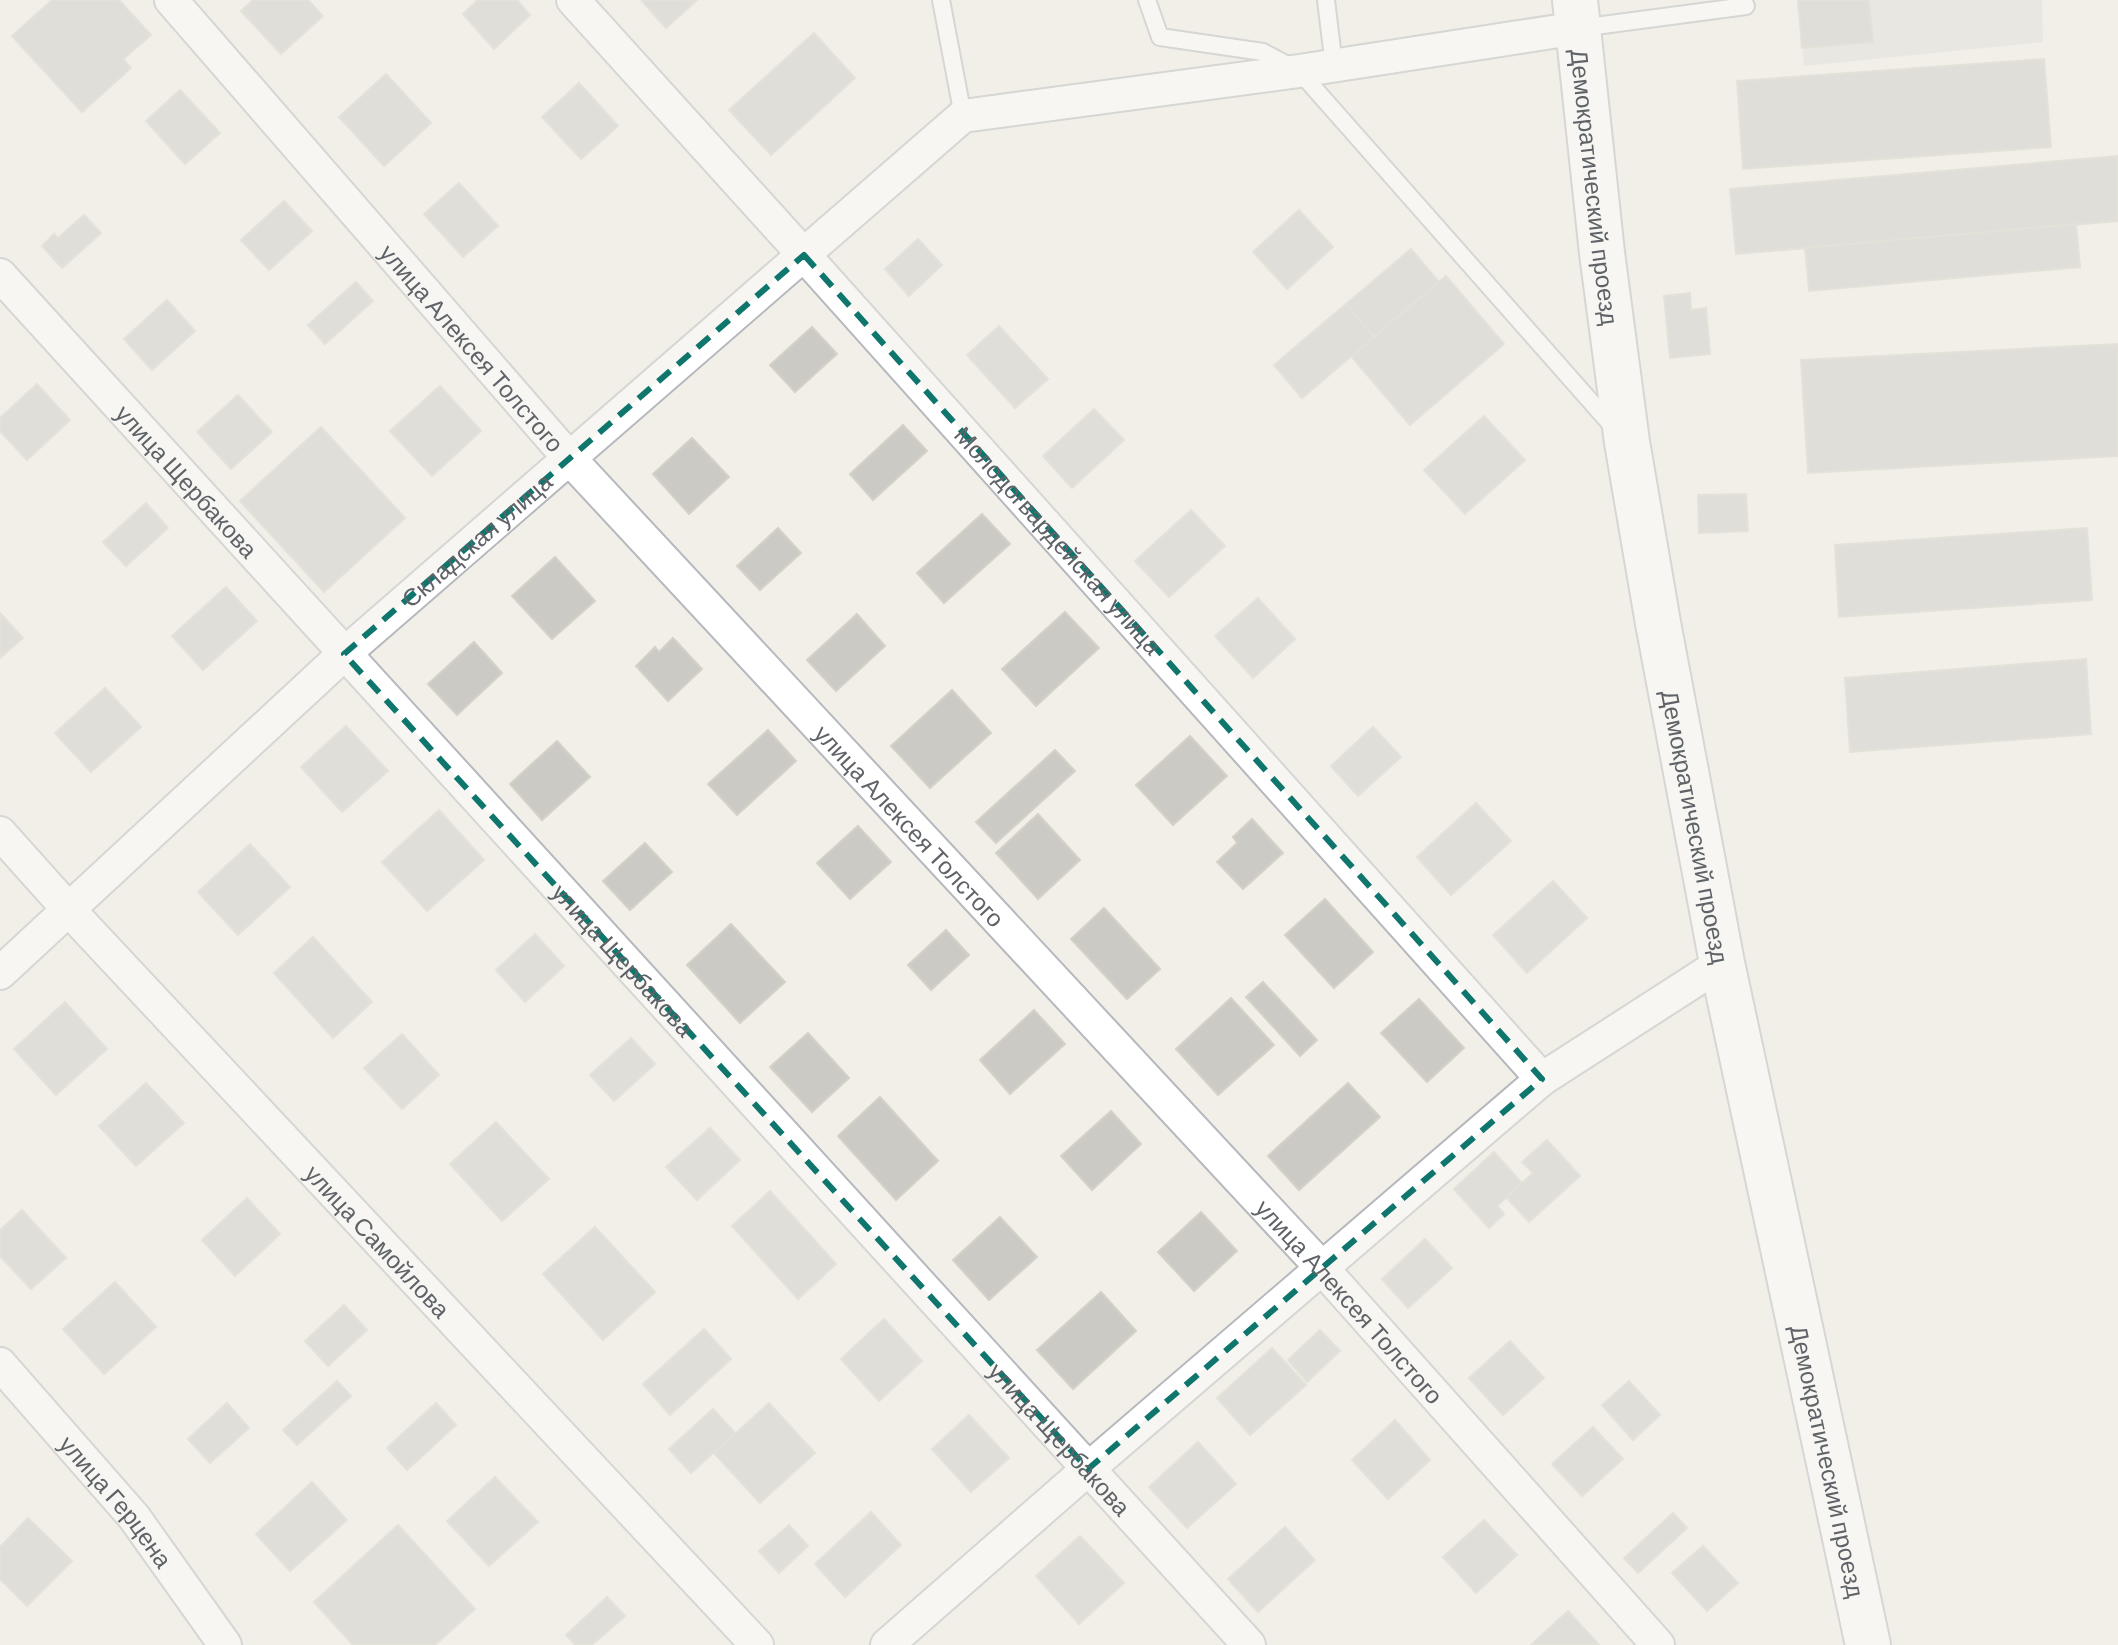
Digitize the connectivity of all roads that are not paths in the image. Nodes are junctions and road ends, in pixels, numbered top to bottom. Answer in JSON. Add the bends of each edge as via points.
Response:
{"nodes":[{"id":1,"x":171,"y":0,"type":"edge"},
{"id":2,"x":573,"y":0,"type":"edge"},
{"id":3,"x":941,"y":0,"type":"edge"},
{"id":4,"x":1147,"y":0,"type":"edge"},
{"id":5,"x":1326,"y":0,"type":"edge"},
{"id":6,"x":1746,"y":6,"type":"dead end"},
{"id":7,"x":1577,"y":14,"type":"edge"},
{"id":8,"x":1334,"y":66,"type":"junction"},
{"id":9,"x":1299,"y":71,"type":"junction"},
{"id":10,"x":963,"y":116,"type":"junction"},
{"id":11,"x":804,"y":255,"type":"junction"},
{"id":12,"x":0,"y":275,"type":"edge"},
{"id":13,"x":1627,"y":442,"type":"junction"},
{"id":14,"x":569,"y":458,"type":"junction"},
{"id":15,"x":344,"y":654,"type":"junction"},
{"id":16,"x":0,"y":833,"type":"edge"},
{"id":17,"x":69,"y":910,"type":"junction"},
{"id":18,"x":1722,"y":963,"type":"junction"},
{"id":19,"x":0,"y":973,"type":"edge"},
{"id":20,"x":1542,"y":1079,"type":"junction"},
{"id":21,"x":1322,"y":1268,"type":"junction"},
{"id":22,"x":0,"y":1364,"type":"edge"},
{"id":23,"x":1088,"y":1469,"type":"junction"},
{"id":24,"x":225,"y":1645,"type":"edge"},
{"id":25,"x":757,"y":1645,"type":"edge"},
{"id":26,"x":887,"y":1645,"type":"edge"},
{"id":27,"x":1249,"y":1645,"type":"edge"},
{"id":28,"x":1658,"y":1645,"type":"edge"},
{"id":29,"x":1868,"y":1645,"type":"edge"}],
"edges":[{"from":1,"to":14,"type":"street","name":"улица Алексея Толстого"},
{"from":2,"to":11,"type":"street","name":"Молодогвардейская улица"},
{"from":3,"to":10,"type":"lane"},
{"from":4,"to":9,"type":"lane","via":[[1160,37],[1263,52]]},
{"from":5,"to":8,"type":"lane"},
{"from":6,"to":7,"type":"lane"},
{"from":7,"to":8,"type":"street"},
{"from":7,"to":13,"type":"main road","name":"Демократический проезд"},
{"from":8,"to":9,"type":"street"},
{"from":9,"to":10,"type":"street"},
{"from":9,"to":13,"type":"lane"},
{"from":10,"to":11,"type":"street","name":"Складская улица"},
{"from":11,"to":14,"type":"street","name":"Складская улица"},
{"from":11,"to":20,"type":"street","name":"Молодогвардейская улица"},
{"from":12,"to":15,"type":"street","name":"улица Щербакова"},
{"from":13,"to":18,"type":"main road","name":"Демократический проезд"},
{"from":14,"to":15,"type":"street","name":"Складская улица"},
{"from":14,"to":21,"type":"street","name":"улица Алексея Толстого"},
{"from":15,"to":17,"type":"street","name":"Складская улица"},
{"from":15,"to":23,"type":"street","name":"улица Щербакова"},
{"from":16,"to":17,"type":"street","name":"улица Самойлова"},
{"from":17,"to":19,"type":"street","name":"Складская улица"},
{"from":17,"to":25,"type":"street","name":"улица Самойлова"},
{"from":18,"to":20,"type":"street"},
{"from":18,"to":29,"type":"main road","name":"Демократический проезд"},
{"from":20,"to":21,"type":"street"},
{"from":21,"to":23,"type":"street"},
{"from":21,"to":28,"type":"street","name":"улица Алексея Толстого"},
{"from":22,"to":24,"type":"street","name":"улица Герцена","via":[[134,1517]]},
{"from":23,"to":26,"type":"street"},
{"from":23,"to":27,"type":"street","name":"улица Щербакова"}]}
